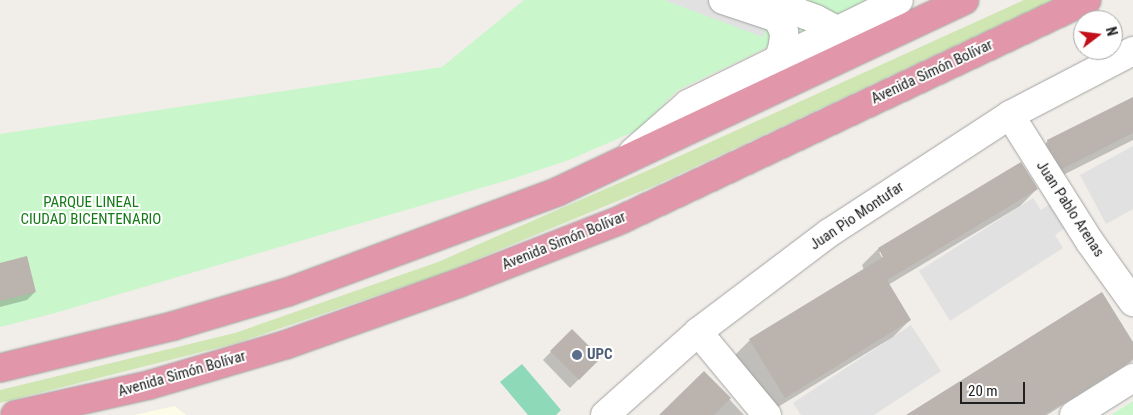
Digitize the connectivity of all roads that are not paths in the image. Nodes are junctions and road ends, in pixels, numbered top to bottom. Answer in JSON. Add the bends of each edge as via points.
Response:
{"nodes":[{"id":1,"x":723,"y":0,"type":"edge"},
{"id":2,"x":765,"y":0,"type":"edge"},
{"id":3,"x":899,"y":0,"type":"edge"},
{"id":4,"x":964,"y":0,"type":"edge"},
{"id":5,"x":1087,"y":0,"type":"edge"},
{"id":6,"x":837,"y":30,"type":"junction"},
{"id":7,"x":1133,"y":51,"type":"edge"},
{"id":8,"x":778,"y":61,"type":"junction"},
{"id":9,"x":1010,"y":114,"type":"junction"},
{"id":10,"x":619,"y":164,"type":"junction"},
{"id":11,"x":1133,"y":302,"type":"edge"},
{"id":12,"x":698,"y":332,"type":"junction"},
{"id":13,"x":0,"y":368,"type":"edge"},
{"id":14,"x":1133,"y":378,"type":"edge"},
{"id":15,"x":15,"y":415,"type":"edge"},
{"id":16,"x":605,"y":415,"type":"edge"},
{"id":17,"x":767,"y":415,"type":"edge"},
{"id":18,"x":1074,"y":415,"type":"edge"}],
"edges":[{"from":1,"to":8,"type":"street","via":[[777,18],[784,32]]},
{"from":2,"to":6,"type":"street"},
{"from":3,"to":6,"type":"street"},
{"from":4,"to":10,"type":"highway"},
{"from":5,"to":15,"type":"highway","name":"Avenida Simón Bolívar","via":[[592,231],[285,345],[150,385]]},
{"from":6,"to":8,"type":"street"},
{"from":7,"to":9,"type":"street","name":"Juan Pio Montufar"},
{"from":8,"to":10,"type":"street","via":[[688,104]]},
{"from":9,"to":11,"type":"street","name":"Juan Pablo Arenas","via":[[1090,242]]},
{"from":9,"to":12,"type":"street","name":"Juan Pio Montufar","via":[[829,234]]},
{"from":10,"to":13,"type":"highway","via":[[558,191],[288,292],[173,326]]},
{"from":12,"to":16,"type":"street","name":"Juan Pio Montufar"},
{"from":12,"to":17,"type":"street"},
{"from":14,"to":18,"type":"street"}]}
